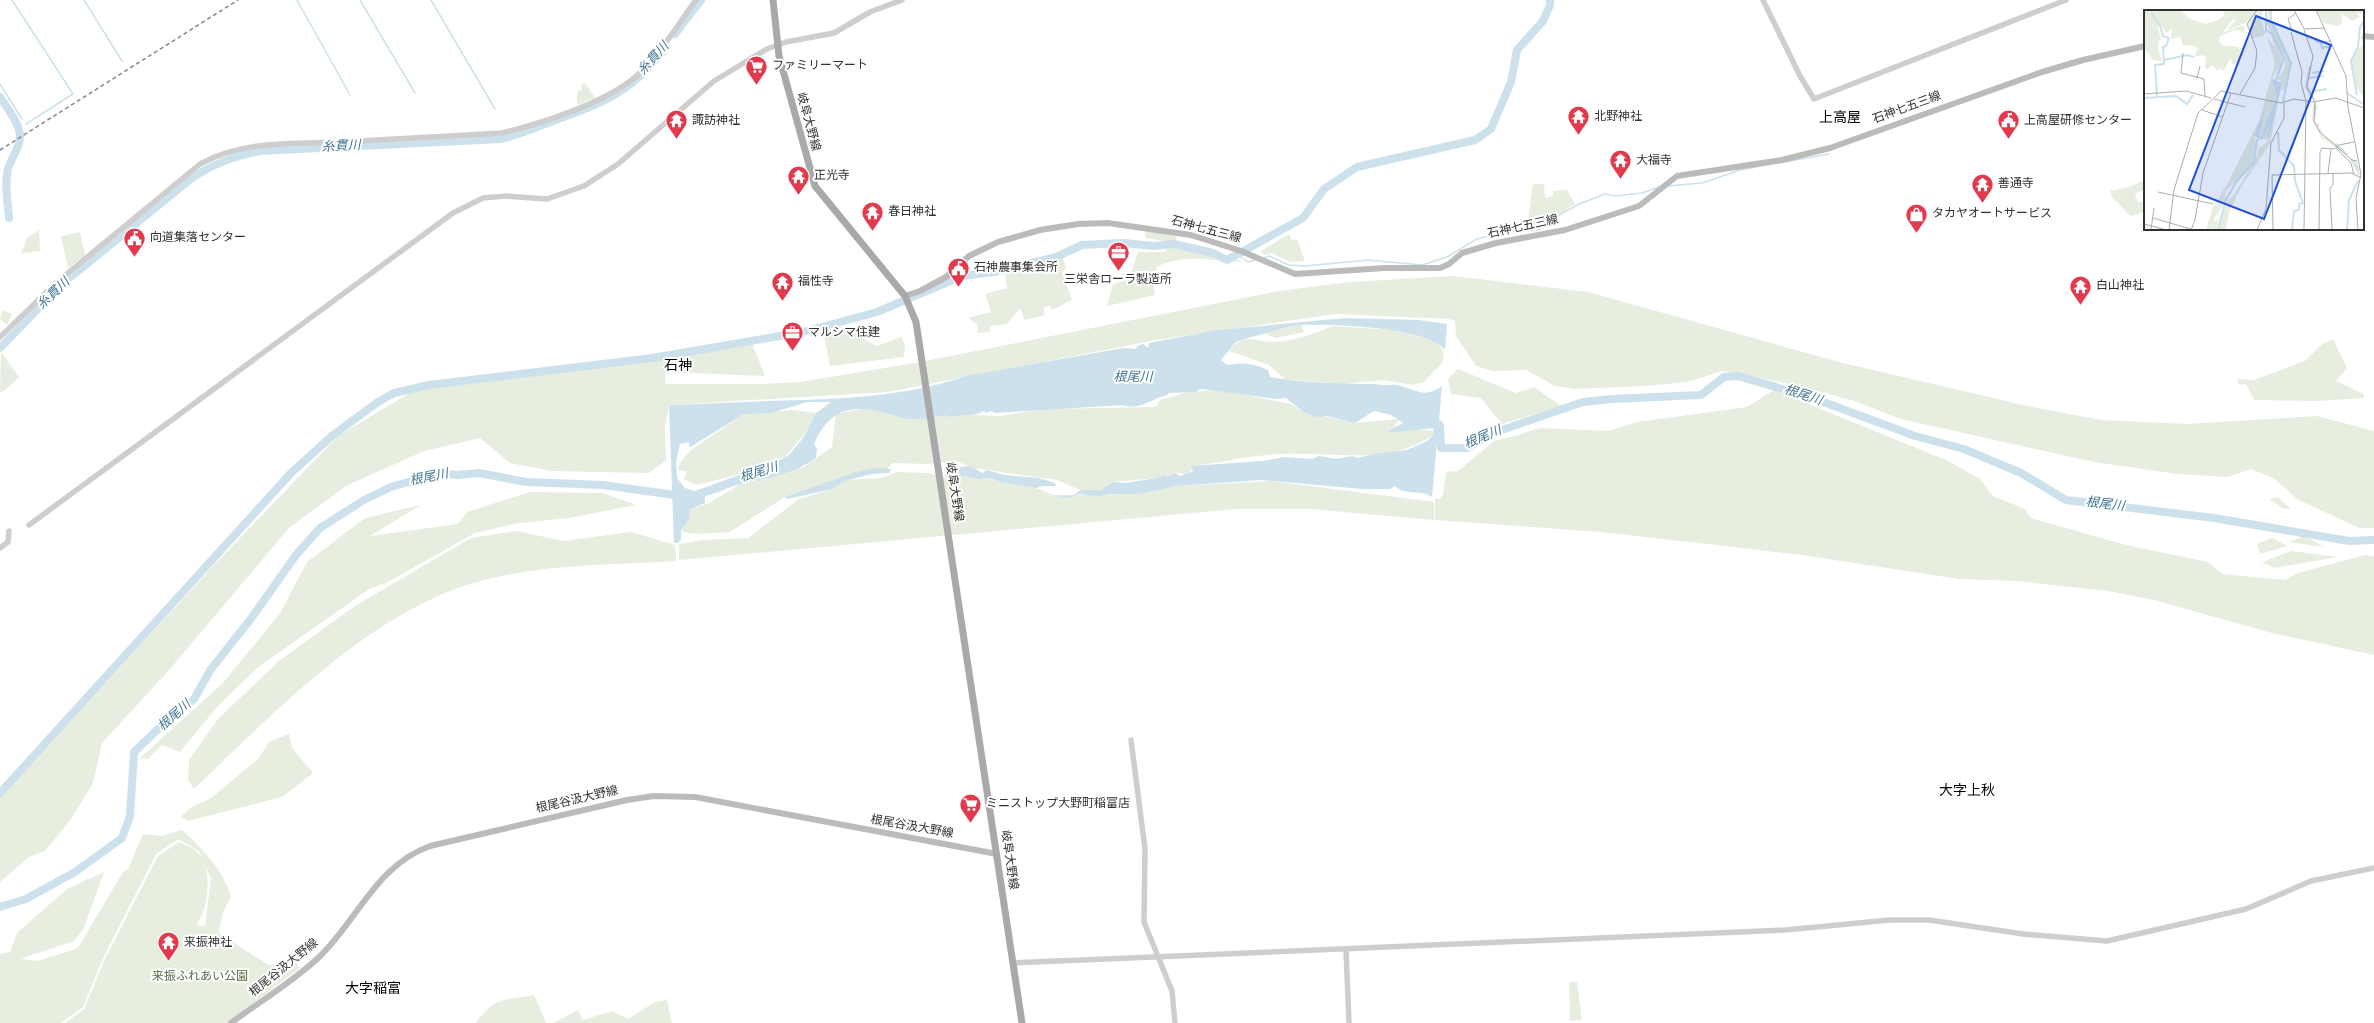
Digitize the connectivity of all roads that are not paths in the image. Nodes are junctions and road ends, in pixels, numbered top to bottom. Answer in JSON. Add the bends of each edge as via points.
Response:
{"nodes":[{"id":1,"x":696,"y":0,"type":"edge"},
{"id":2,"x":773,"y":0,"type":"edge"},
{"id":3,"x":902,"y":0,"type":"edge"},
{"id":4,"x":1763,"y":0,"type":"edge"},
{"id":5,"x":2066,"y":0,"type":"edge"},
{"id":6,"x":2364,"y":36,"type":"edge"},
{"id":7,"x":2374,"y":37,"type":"edge"},
{"id":8,"x":777,"y":44,"type":"junction"},
{"id":9,"x":2144,"y":46,"type":"edge"},
{"id":10,"x":907,"y":299,"type":"junction"},
{"id":11,"x":0,"y":336,"type":"edge"},
{"id":12,"x":29,"y":525,"type":"dead end"},
{"id":13,"x":10,"y":531,"type":"dead end"},
{"id":14,"x":0,"y":548,"type":"edge"},
{"id":15,"x":1131,"y":740,"type":"dead end"},
{"id":16,"x":997,"y":854,"type":"junction"},
{"id":17,"x":2374,"y":868,"type":"edge"},
{"id":18,"x":1346,"y":949,"type":"junction"},
{"id":19,"x":1158,"y":956,"type":"junction"},
{"id":20,"x":1013,"y":963,"type":"junction"},
{"id":21,"x":231,"y":1023,"type":"edge"},
{"id":22,"x":1022,"y":1023,"type":"edge"},
{"id":23,"x":1175,"y":1023,"type":"edge"},
{"id":24,"x":1349,"y":1023,"type":"edge"}],
"edges":[{"from":1,"to":11,"type":"street","via":[[643,70],[631,80],[600,99],[520,129],[502,133],[288,143],[240,149],[212,157],[200,164],[73,269]]},
{"from":2,"to":8,"type":"main road","name":"岐阜大野線"},
{"from":3,"to":8,"type":"street","via":[[870,12],[834,34]]},
{"from":4,"to":5,"type":"street","via":[[1814,99]]},
{"from":6,"to":7,"type":"main road"},
{"from":8,"to":10,"type":"main road","name":"岐阜大野線","via":[[815,186]]},
{"from":8,"to":12,"type":"street","via":[[714,81],[618,164],[584,186],[547,199],[506,196],[483,198],[453,213]]},
{"from":9,"to":10,"type":"main road","name":"石神七五三線","via":[[2042,72],[1830,148],[1782,160],[1678,176],[1639,206],[1564,230],[1496,243],[1462,253],[1440,268],[1384,268],[1295,274],[1241,251],[1191,235],[1115,224],[1078,224],[1040,230],[998,242],[969,256],[946,277]]},
{"from":10,"to":16,"type":"main road","name":"岐阜大野線","via":[[916,322],[924,363]]},
{"from":13,"to":14,"type":"street","via":[[8,542]]},
{"from":15,"to":19,"type":"street","via":[[1145,849],[1144,922]]},
{"from":16,"to":20,"type":"main road","name":"岐阜大野線"},
{"from":16,"to":21,"type":"main road","name":"根尾谷汲大野線","via":[[695,797],[654,796],[627,800],[430,846],[412,853],[385,874],[332,944],[316,960]]},
{"from":17,"to":18,"type":"street","via":[[2311,881],[2246,909],[2107,941],[2023,934],[1929,920],[1909,920],[1785,930]]},
{"from":18,"to":19,"type":"street"},
{"from":18,"to":24,"type":"street"},
{"from":19,"to":20,"type":"street"},
{"from":19,"to":23,"type":"street","via":[[1172,991]]},
{"from":20,"to":22,"type":"main road","name":"岐阜大野線"}]}
